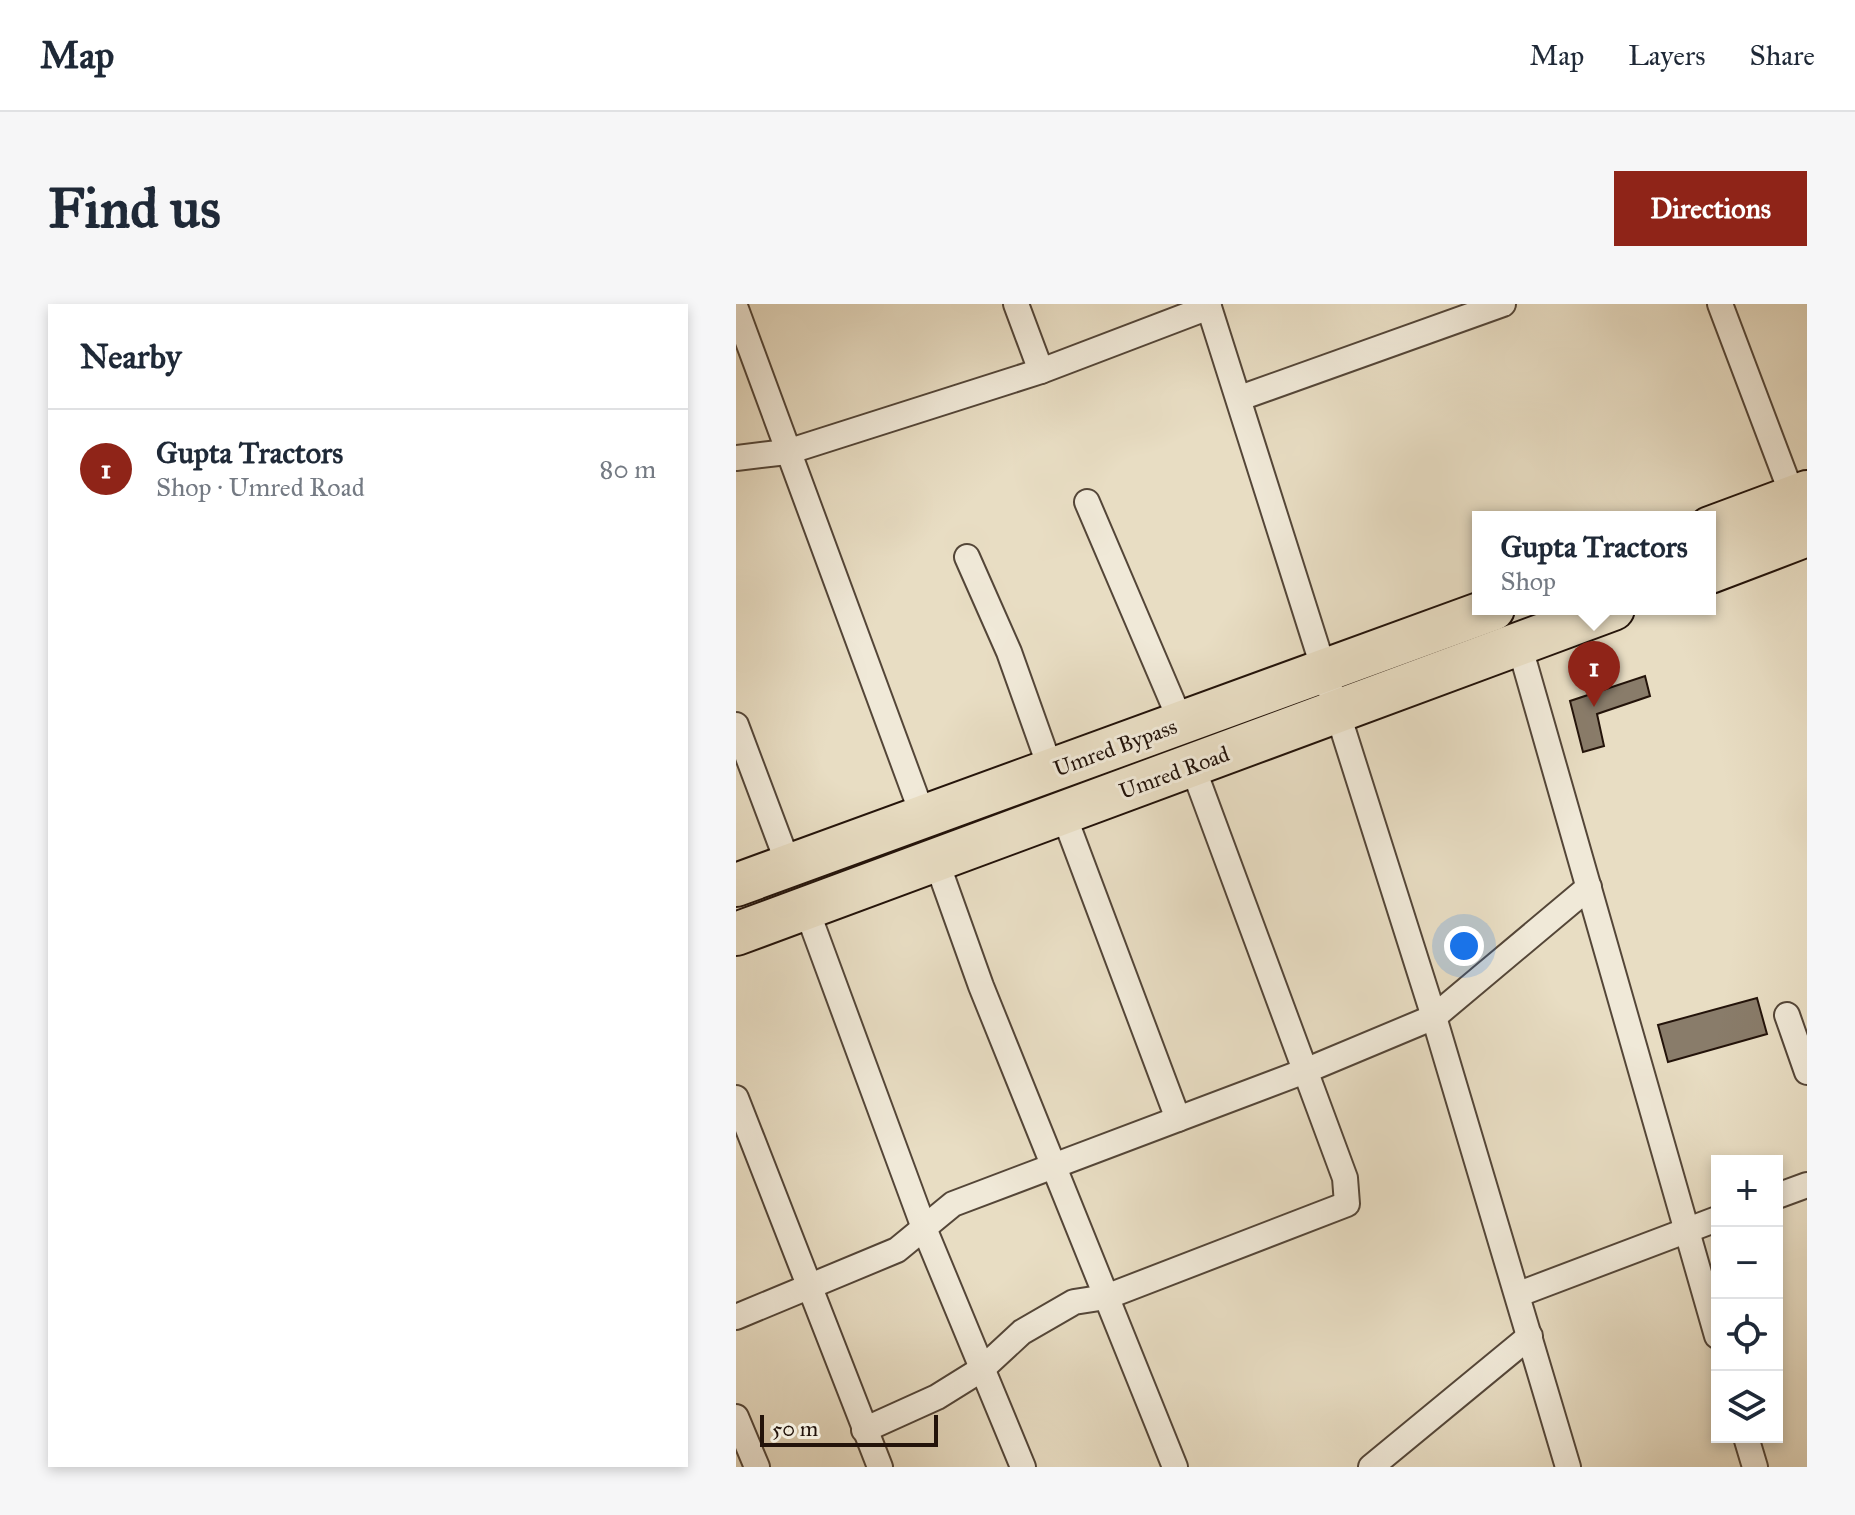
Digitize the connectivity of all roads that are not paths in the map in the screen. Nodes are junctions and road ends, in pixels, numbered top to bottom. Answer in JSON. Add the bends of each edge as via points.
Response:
{"nodes":[{"id":1,"x":1016,"y":304,"type":"edge"},
{"id":2,"x":1503,"y":304,"type":"edge"},
{"id":3,"x":1720,"y":304,"type":"edge"},
{"id":4,"x":1208,"y":305,"type":"edge"},
{"id":5,"x":736,"y":309,"type":"edge"},
{"id":6,"x":1041,"y":371,"type":"junction"},
{"id":7,"x":1240,"y":398,"type":"junction"},
{"id":8,"x":787,"y":452,"type":"junction"},
{"id":9,"x":736,"y":458,"type":"edge"},
{"id":10,"x":1087,"y":502,"type":"dead end"},
{"id":11,"x":1802,"y":508,"type":"edge"},
{"id":12,"x":1716,"y":527,"type":"edge"},
{"id":13,"x":967,"y":557,"type":"dead end"},
{"id":14,"x":1716,"y":568,"type":"edge"},
{"id":15,"x":1476,"y":615,"type":"edge"},
{"id":16,"x":1597,"y":615,"type":"edge"},
{"id":17,"x":1519,"y":644,"type":"junction"},
{"id":18,"x":1327,"y":669,"type":"junction"},
{"id":19,"x":1339,"y":710,"type":"junction"},
{"id":20,"x":1181,"y":722,"type":"junction"},
{"id":21,"x":736,"y":725,"type":"edge"},
{"id":22,"x":1192,"y":765,"type":"junction"},
{"id":23,"x":1051,"y":770,"type":"junction"},
{"id":24,"x":1063,"y":813,"type":"junction"},
{"id":25,"x":923,"y":816,"type":"junction"},
{"id":26,"x":936,"y":860,"type":"junction"},
{"id":27,"x":789,"y":866,"type":"junction"},
{"id":28,"x":736,"y":885,"type":"edge"},
{"id":29,"x":1589,"y":887,"type":"junction"},
{"id":30,"x":806,"y":908,"type":"junction"},
{"id":31,"x":736,"y":934,"type":"edge"},
{"id":32,"x":1787,"y":1015,"type":"dead end"},
{"id":33,"x":1434,"y":1017,"type":"junction"},
{"id":34,"x":1305,"y":1071,"type":"junction"},
{"id":35,"x":1807,"y":1072,"type":"edge"},
{"id":36,"x":736,"y":1098,"type":"edge"},
{"id":37,"x":1178,"y":1119,"type":"junction"},
{"id":38,"x":1052,"y":1166,"type":"junction"},
{"id":39,"x":1807,"y":1185,"type":"edge"},
{"id":40,"x":1783,"y":1194,"type":"edge"},
{"id":41,"x":1711,"y":1221,"type":"edge"},
{"id":42,"x":924,"y":1228,"type":"junction"},
{"id":43,"x":1687,"y":1230,"type":"junction"},
{"id":44,"x":808,"y":1288,"type":"junction"},
{"id":45,"x":1519,"y":1294,"type":"junction"},
{"id":46,"x":1106,"y":1297,"type":"junction"},
{"id":47,"x":1711,"y":1315,"type":"edge"},
{"id":48,"x":736,"y":1317,"type":"edge"},
{"id":49,"x":1530,"y":1336,"type":"junction"},
{"id":50,"x":982,"y":1369,"type":"junction"},
{"id":51,"x":736,"y":1417,"type":"edge"},
{"id":52,"x":864,"y":1430,"type":"junction"},
{"id":53,"x":1748,"y":1443,"type":"edge"},
{"id":54,"x":757,"y":1467,"type":"edge"},
{"id":55,"x":880,"y":1467,"type":"edge"},
{"id":56,"x":1023,"y":1467,"type":"edge"},
{"id":57,"x":1175,"y":1467,"type":"edge"},
{"id":58,"x":1371,"y":1467,"type":"edge"},
{"id":59,"x":1568,"y":1467,"type":"edge"},
{"id":60,"x":1755,"y":1467,"type":"edge"}],
"edges":[{"from":1,"to":6,"type":"street"},
{"from":2,"to":7,"type":"street"},
{"from":3,"to":11,"type":"street"},
{"from":4,"to":6,"type":"street"},
{"from":4,"to":7,"type":"street"},
{"from":5,"to":8,"type":"street"},
{"from":6,"to":8,"type":"street"},
{"from":7,"to":18,"type":"street"},
{"from":8,"to":9,"type":"street"},
{"from":8,"to":25,"type":"street"},
{"from":10,"to":20,"type":"street"},
{"from":11,"to":12,"type":"highway"},
{"from":11,"to":14,"type":"highway"},
{"from":13,"to":23,"type":"street","via":[[1009,652]]},
{"from":15,"to":18,"type":"highway","name":"Umred Bypass"},
{"from":16,"to":17,"type":"highway","name":"Umred Road"},
{"from":17,"to":19,"type":"highway","name":"Umred Road"},
{"from":17,"to":29,"type":"street"},
{"from":18,"to":19,"type":"street"},
{"from":18,"to":20,"type":"highway","name":"Umred Bypass"},
{"from":19,"to":22,"type":"highway","name":"Umred Road"},
{"from":19,"to":33,"type":"street"},
{"from":20,"to":23,"type":"highway","name":"Umred Bypass"},
{"from":21,"to":27,"type":"street"},
{"from":22,"to":24,"type":"highway","name":"Umred Road"},
{"from":22,"to":34,"type":"street"},
{"from":23,"to":25,"type":"highway","name":"Umred Bypass"},
{"from":24,"to":26,"type":"highway","name":"Umred Road"},
{"from":24,"to":37,"type":"street"},
{"from":25,"to":27,"type":"highway","name":"Umred Bypass"},
{"from":26,"to":30,"type":"highway","name":"Umred Road"},
{"from":26,"to":38,"type":"street"},
{"from":27,"to":28,"type":"highway","name":"Umred Bypass"},
{"from":29,"to":33,"type":"street"},
{"from":29,"to":43,"type":"street"},
{"from":30,"to":31,"type":"highway","name":"Umred Road"},
{"from":30,"to":42,"type":"street"},
{"from":32,"to":35,"type":"street"},
{"from":33,"to":34,"type":"street"},
{"from":33,"to":45,"type":"street"},
{"from":34,"to":37,"type":"street"},
{"from":34,"to":46,"type":"street","via":[[1345,1178],[1347,1204]]},
{"from":36,"to":44,"type":"street"},
{"from":37,"to":38,"type":"street"},
{"from":38,"to":42,"type":"street","via":[[953,1204]]},
{"from":38,"to":46,"type":"street"},
{"from":39,"to":40,"type":"street"},
{"from":41,"to":43,"type":"street"},
{"from":42,"to":44,"type":"street","via":[[897,1250]]},
{"from":42,"to":50,"type":"street"},
{"from":43,"to":45,"type":"street"},
{"from":43,"to":47,"type":"street"},
{"from":44,"to":48,"type":"street"},
{"from":44,"to":52,"type":"street"},
{"from":45,"to":49,"type":"street"},
{"from":46,"to":50,"type":"street","via":[[1074,1302],[1022,1332]]},
{"from":46,"to":57,"type":"street"},
{"from":49,"to":58,"type":"street"},
{"from":49,"to":59,"type":"street"},
{"from":50,"to":52,"type":"street","via":[[937,1397]]},
{"from":50,"to":56,"type":"street"},
{"from":51,"to":54,"type":"street"},
{"from":52,"to":55,"type":"street"},
{"from":53,"to":60,"type":"street"}]}
